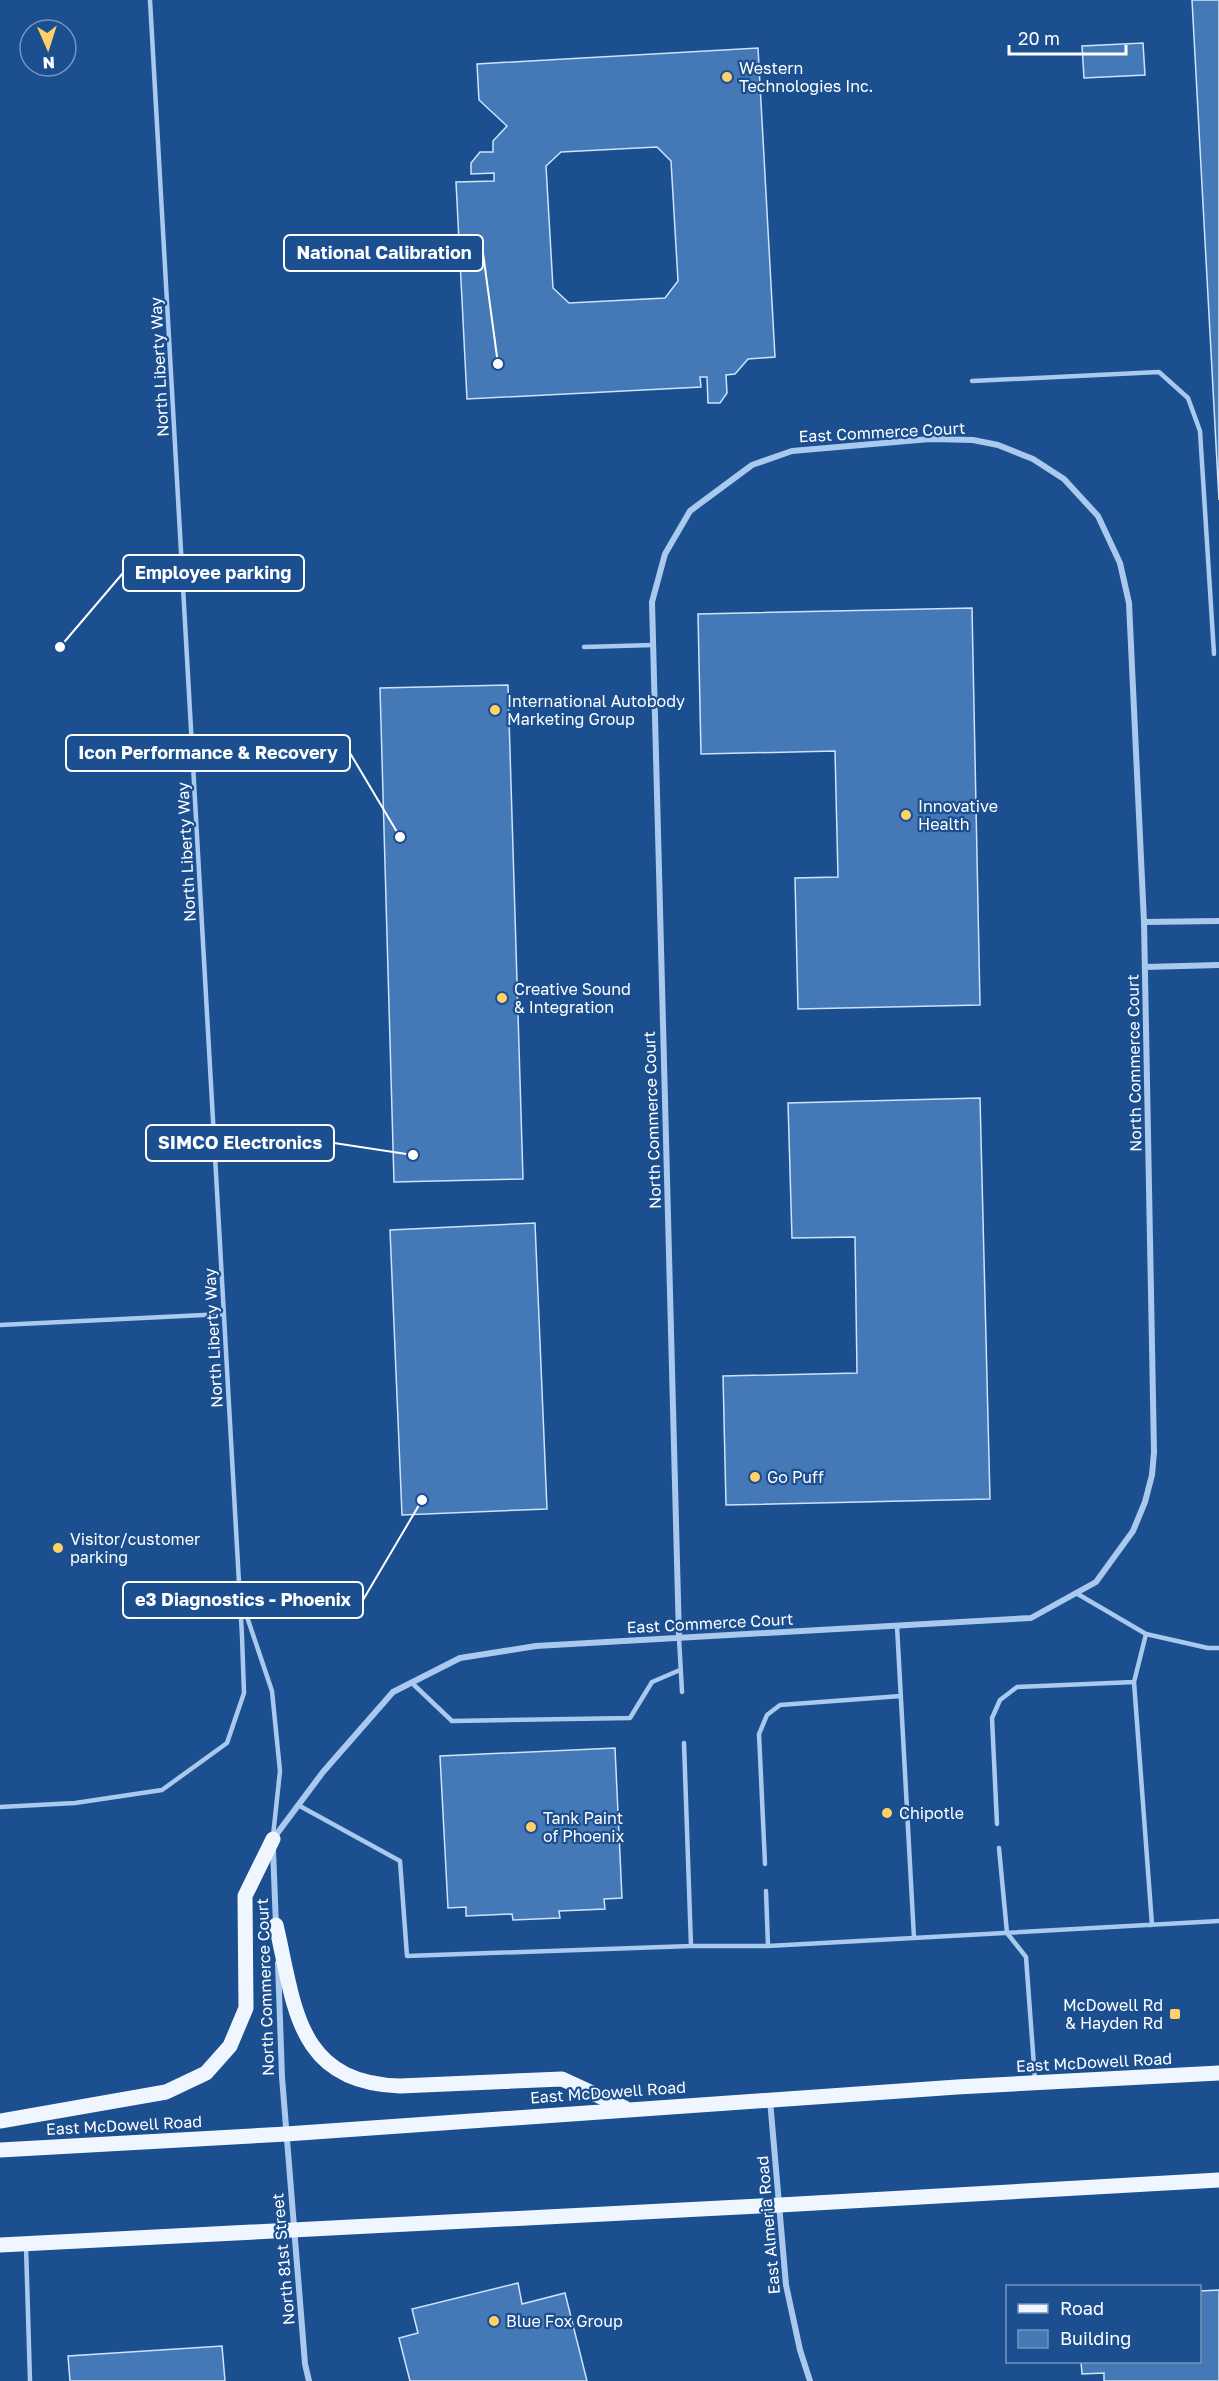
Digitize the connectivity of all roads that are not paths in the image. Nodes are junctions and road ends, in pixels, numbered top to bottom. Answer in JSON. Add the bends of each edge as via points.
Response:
{"nodes":[{"id":1,"x":150,"y":0,"type":"edge"},
{"id":2,"x":972,"y":381,"type":"dead end"},
{"id":3,"x":652,"y":602,"type":"joint"},
{"id":4,"x":653,"y":645,"type":"junction"},
{"id":5,"x":584,"y":647,"type":"dead end"},
{"id":6,"x":1130,"y":651,"type":"joint"},
{"id":7,"x":1214,"y":654,"type":"dead end"},
{"id":8,"x":1219,"y":921,"type":"edge"},
{"id":9,"x":1144,"y":922,"type":"junction"},
{"id":10,"x":1219,"y":965,"type":"edge"},
{"id":11,"x":1145,"y":967,"type":"junction"},
{"id":12,"x":224,"y":1314,"type":"junction"},
{"id":13,"x":0,"y":1325,"type":"edge"},
{"id":14,"x":1152,"y":1474,"type":"joint"},
{"id":15,"x":1076,"y":1593,"type":"junction"},
{"id":16,"x":240,"y":1596,"type":"junction"},
{"id":17,"x":897,"y":1626,"type":"junction"},
{"id":18,"x":1146,"y":1634,"type":"junction"},
{"id":19,"x":679,"y":1638,"type":"junction"},
{"id":20,"x":1219,"y":1648,"type":"edge"},
{"id":21,"x":680,"y":1670,"type":"junction"},
{"id":22,"x":1134,"y":1682,"type":"junction"},
{"id":23,"x":412,"y":1683,"type":"junction"},
{"id":24,"x":682,"y":1692,"type":"dead end"},
{"id":25,"x":901,"y":1696,"type":"junction"},
{"id":26,"x":684,"y":1743,"type":"dead end"},
{"id":27,"x":298,"y":1805,"type":"junction"},
{"id":28,"x":0,"y":1807,"type":"edge"},
{"id":29,"x":997,"y":1824,"type":"dead end"},
{"id":30,"x":273,"y":1839,"type":"junction"},
{"id":31,"x":999,"y":1848,"type":"dead end"},
{"id":32,"x":765,"y":1864,"type":"dead end"},
{"id":33,"x":766,"y":1891,"type":"dead end"},
{"id":34,"x":1219,"y":1921,"type":"edge"},
{"id":35,"x":276,"y":1925,"type":"junction"},
{"id":36,"x":1152,"y":1925,"type":"junction"},
{"id":37,"x":1007,"y":1934,"type":"junction"},
{"id":38,"x":914,"y":1938,"type":"junction"},
{"id":39,"x":691,"y":1946,"type":"junction"},
{"id":40,"x":768,"y":1946,"type":"junction"},
{"id":41,"x":1219,"y":2073,"type":"edge"},
{"id":42,"x":1035,"y":2082,"type":"junction"},
{"id":43,"x":770,"y":2099,"type":"junction"},
{"id":44,"x":627,"y":2109,"type":"junction"},
{"id":45,"x":0,"y":2121,"type":"edge"},
{"id":46,"x":286,"y":2134,"type":"junction"},
{"id":47,"x":0,"y":2150,"type":"edge"},
{"id":48,"x":1219,"y":2180,"type":"edge"},
{"id":49,"x":780,"y":2205,"type":"junction"},
{"id":50,"x":293,"y":2228,"type":"junction"},
{"id":51,"x":26,"y":2243,"type":"junction"},
{"id":52,"x":0,"y":2245,"type":"edge"},
{"id":53,"x":30,"y":2381,"type":"edge"},
{"id":54,"x":309,"y":2381,"type":"edge"},
{"id":55,"x":810,"y":2381,"type":"edge"}],
"edges":[{"from":1,"to":12,"type":"lane","name":"North Liberty Way"},
{"from":2,"to":7,"type":"lane","via":[[1159,372],[1188,398],[1200,431]]},
{"from":3,"to":4,"type":"street","name":"North Commerce Court"},
{"from":3,"to":6,"type":"street","name":"East Commerce Court","via":[[665,554],[690,511],[752,465],[792,451],[973,440],[1034,459],[1064,479],[1098,516],[1120,563],[1129,603]]},
{"from":4,"to":5,"type":"lane"},
{"from":4,"to":19,"type":"street","name":"North Commerce Court"},
{"from":6,"to":9,"type":"street","name":"North Commerce Court"},
{"from":8,"to":9,"type":"street"},
{"from":9,"to":11,"type":"street","name":"North Commerce Court"},
{"from":10,"to":11,"type":"street"},
{"from":11,"to":14,"type":"street","name":"North Commerce Court"},
{"from":12,"to":13,"type":"lane"},
{"from":12,"to":16,"type":"lane","name":"North Liberty Way"},
{"from":14,"to":15,"type":"street","name":"East Commerce Court","via":[[1133,1531],[1095,1582]]},
{"from":15,"to":17,"type":"street","name":"East Commerce Court","via":[[1030,1618]]},
{"from":15,"to":18,"type":"lane"},
{"from":16,"to":28,"type":"lane","name":"North Liberty Way","via":[[244,1693],[227,1743],[162,1790],[75,1803]]},
{"from":16,"to":30,"type":"lane","name":"North Liberty Way","via":[[272,1691],[280,1770]]},
{"from":17,"to":19,"type":"street","name":"East Commerce Court"},
{"from":17,"to":25,"type":"lane"},
{"from":18,"to":20,"type":"lane"},
{"from":18,"to":22,"type":"lane"},
{"from":19,"to":21,"type":"lane"},
{"from":19,"to":23,"type":"street","name":"East Commerce Court","via":[[536,1646],[460,1658]]},
{"from":21,"to":23,"type":"lane","via":[[652,1682],[630,1718],[452,1721]]},
{"from":21,"to":24,"type":"lane"},
{"from":22,"to":29,"type":"lane","via":[[1017,1687],[999,1700],[992,1718]]},
{"from":22,"to":36,"type":"lane"},
{"from":23,"to":27,"type":"street","name":"East Commerce Court","via":[[393,1692]]},
{"from":25,"to":32,"type":"lane","via":[[780,1706],[767,1714],[759,1734]]},
{"from":25,"to":38,"type":"lane"},
{"from":26,"to":39,"type":"lane"},
{"from":27,"to":30,"type":"street","name":"East Commerce Court"},
{"from":27,"to":39,"type":"lane","via":[[400,1861],[408,1956]]},
{"from":30,"to":35,"type":"street","name":"North Commerce Court"},
{"from":30,"to":45,"type":"main road","via":[[245,1896],[246,2008],[230,2046],[206,2073],[166,2092]]},
{"from":31,"to":37,"type":"lane"},
{"from":33,"to":40,"type":"lane"},
{"from":34,"to":36,"type":"lane"},
{"from":35,"to":44,"type":"main road","via":[[304,2033],[324,2062],[347,2076],[377,2085],[400,2086],[562,2079]]},
{"from":35,"to":46,"type":"street","name":"North Commerce Court"},
{"from":36,"to":37,"type":"lane"},
{"from":37,"to":38,"type":"lane"},
{"from":37,"to":42,"type":"lane","via":[[1026,1957]]},
{"from":38,"to":40,"type":"lane"},
{"from":39,"to":40,"type":"lane"},
{"from":41,"to":42,"type":"main road","name":"East McDowell Road"},
{"from":42,"to":43,"type":"main road","name":"East McDowell Road"},
{"from":43,"to":44,"type":"main road","name":"East McDowell Road"},
{"from":43,"to":49,"type":"street","name":"East Almeria Road"},
{"from":44,"to":46,"type":"main road","name":"East McDowell Road"},
{"from":46,"to":47,"type":"main road","name":"East McDowell Road"},
{"from":46,"to":50,"type":"street","name":"North 81st Street"},
{"from":48,"to":49,"type":"main road"},
{"from":49,"to":50,"type":"main road"},
{"from":49,"to":55,"type":"street","name":"East Almeria Road","via":[[786,2285]]},
{"from":50,"to":51,"type":"main road"},
{"from":50,"to":54,"type":"street","name":"North 81st Street"},
{"from":51,"to":52,"type":"main road"},
{"from":51,"to":53,"type":"lane"}]}
